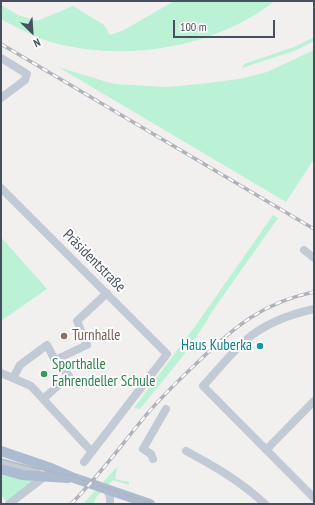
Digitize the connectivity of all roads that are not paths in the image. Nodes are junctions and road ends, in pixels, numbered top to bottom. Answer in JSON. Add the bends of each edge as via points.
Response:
{"nodes":[{"id":1,"x":1,"y":58,"type":"edge"},
{"id":2,"x":1,"y":98,"type":"edge"},
{"id":3,"x":1,"y":188,"type":"edge"},
{"id":4,"x":304,"y":250,"type":"dead end"},
{"id":5,"x":314,"y":258,"type":"edge"},
{"id":6,"x":107,"y":293,"type":"junction"},
{"id":7,"x":314,"y":309,"type":"edge"},
{"id":8,"x":55,"y":360,"type":"junction"},
{"id":9,"x":1,"y":374,"type":"edge"},
{"id":10,"x":13,"y":378,"type":"junction"},
{"id":11,"x":43,"y":398,"type":"junction"},
{"id":12,"x":314,"y":402,"type":"edge"},
{"id":13,"x":166,"y":409,"type":"dead end"},
{"id":14,"x":266,"y":450,"type":"junction"},
{"id":15,"x":1,"y":451,"type":"edge"},
{"id":16,"x":186,"y":451,"type":"dead end"},
{"id":17,"x":92,"y":452,"type":"junction"},
{"id":18,"x":1,"y":459,"type":"edge"},
{"id":19,"x":153,"y":459,"type":"dead end"},
{"id":20,"x":1,"y":462,"type":"edge"},
{"id":21,"x":84,"y":462,"type":"dead end"},
{"id":22,"x":1,"y":469,"type":"edge"},
{"id":23,"x":44,"y":477,"type":"junction"},
{"id":24,"x":68,"y":477,"type":"junction"},
{"id":25,"x":107,"y":489,"type":"junction"},
{"id":26,"x":314,"y":498,"type":"edge"},
{"id":27,"x":9,"y":504,"type":"edge"},
{"id":28,"x":110,"y":504,"type":"edge"},
{"id":29,"x":150,"y":504,"type":"edge"},
{"id":30,"x":264,"y":504,"type":"edge"}],
"edges":[{"from":1,"to":2,"type":"street","via":[[27,74],[25,80]]},
{"from":3,"to":6,"type":"street","name":"Präsidentstraße"},
{"from":4,"to":5,"type":"street"},
{"from":6,"to":8,"type":"street","via":[[77,321],[87,345]]},
{"from":6,"to":17,"type":"street","name":"Präsidentstraße","via":[[168,354]]},
{"from":7,"to":14,"type":"street","via":[[285,318],[256,333],[246,340],[203,386]]},
{"from":8,"to":10,"type":"street","via":[[47,345],[20,365]]},
{"from":8,"to":11,"type":"street","via":[[69,376]]},
{"from":9,"to":10,"type":"street"},
{"from":10,"to":11,"type":"street","via":[[31,386]]},
{"from":11,"to":17,"type":"street"},
{"from":12,"to":14,"type":"street"},
{"from":13,"to":19,"type":"street","via":[[143,449],[151,454]]},
{"from":14,"to":26,"type":"street"},
{"from":15,"to":24,"type":"main road","via":[[51,468]]},
{"from":16,"to":30,"type":"street","via":[[219,468]]},
{"from":17,"to":21,"type":"street"},
{"from":18,"to":24,"type":"street"},
{"from":20,"to":24,"type":"street","via":[[29,471]]},
{"from":22,"to":23,"type":"main road","via":[[22,475]]},
{"from":23,"to":24,"type":"main road"},
{"from":23,"to":27,"type":"street"},
{"from":24,"to":25,"type":"main road"},
{"from":25,"to":28,"type":"street"},
{"from":25,"to":29,"type":"main road"}]}
